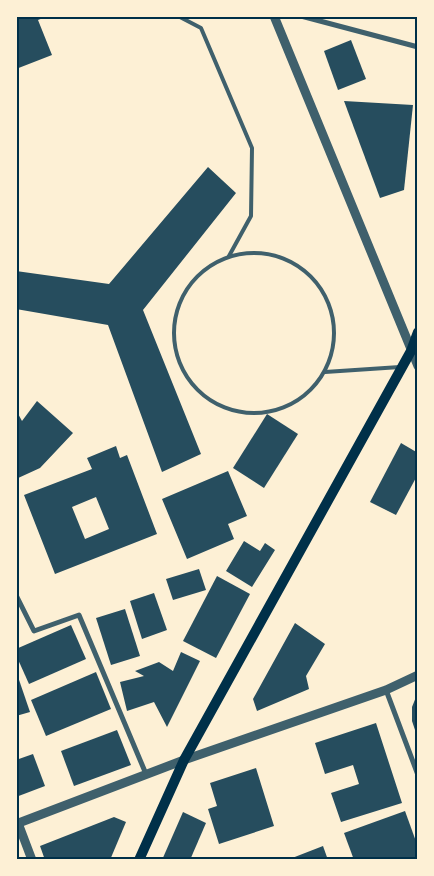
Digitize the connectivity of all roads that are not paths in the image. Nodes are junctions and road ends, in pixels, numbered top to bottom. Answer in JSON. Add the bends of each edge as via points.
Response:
{"nodes":[{"id":1,"x":178,"y":16,"type":"edge"},
{"id":2,"x":274,"y":16,"type":"edge"},
{"id":3,"x":301,"y":16,"type":"edge"},
{"id":4,"x":418,"y":47,"type":"edge"},
{"id":5,"x":229,"y":256,"type":"junction"},
{"id":6,"x":418,"y":332,"type":"edge"},
{"id":7,"x":411,"y":351,"type":"junction"},
{"id":8,"x":418,"y":366,"type":"edge"},
{"id":9,"x":402,"y":367,"type":"junction"},
{"id":10,"x":325,"y":372,"type":"junction"},
{"id":11,"x":16,"y":595,"type":"edge"},
{"id":12,"x":418,"y":675,"type":"edge"},
{"id":13,"x":386,"y":690,"type":"junction"},
{"id":14,"x":184,"y":760,"type":"junction"},
{"id":15,"x":146,"y":774,"type":"junction"},
{"id":16,"x":418,"y":776,"type":"edge"},
{"id":17,"x":17,"y":824,"type":"edge"},
{"id":18,"x":32,"y":860,"type":"edge"},
{"id":19,"x":139,"y":860,"type":"edge"}],
"edges":[{"from":1,"to":5,"type":"lane","via":[[201,28],[252,148],[251,216]]},
{"from":2,"to":7,"type":"street"},
{"from":3,"to":4,"type":"street"},
{"from":5,"to":10,"type":"lane","via":[[256,252],[283,257],[307,271],[324,293],[334,318],[334,346]]},
{"from":5,"to":10,"type":"lane","via":[[206,268],[188,286],[177,310],[173,336],[179,362],[192,385],[212,402],[236,412],[262,414],[287,407],[309,393]]},
{"from":6,"to":7,"type":"main road"},
{"from":7,"to":8,"type":"street"},
{"from":7,"to":9,"type":"main road"},
{"from":9,"to":10,"type":"lane"},
{"from":9,"to":14,"type":"main road"},
{"from":11,"to":15,"type":"street","via":[[34,631],[79,615]]},
{"from":12,"to":13,"type":"street"},
{"from":13,"to":14,"type":"street"},
{"from":13,"to":16,"type":"street"},
{"from":14,"to":15,"type":"street"},
{"from":14,"to":19,"type":"main road"},
{"from":15,"to":17,"type":"street"},
{"from":17,"to":18,"type":"street"}]}
